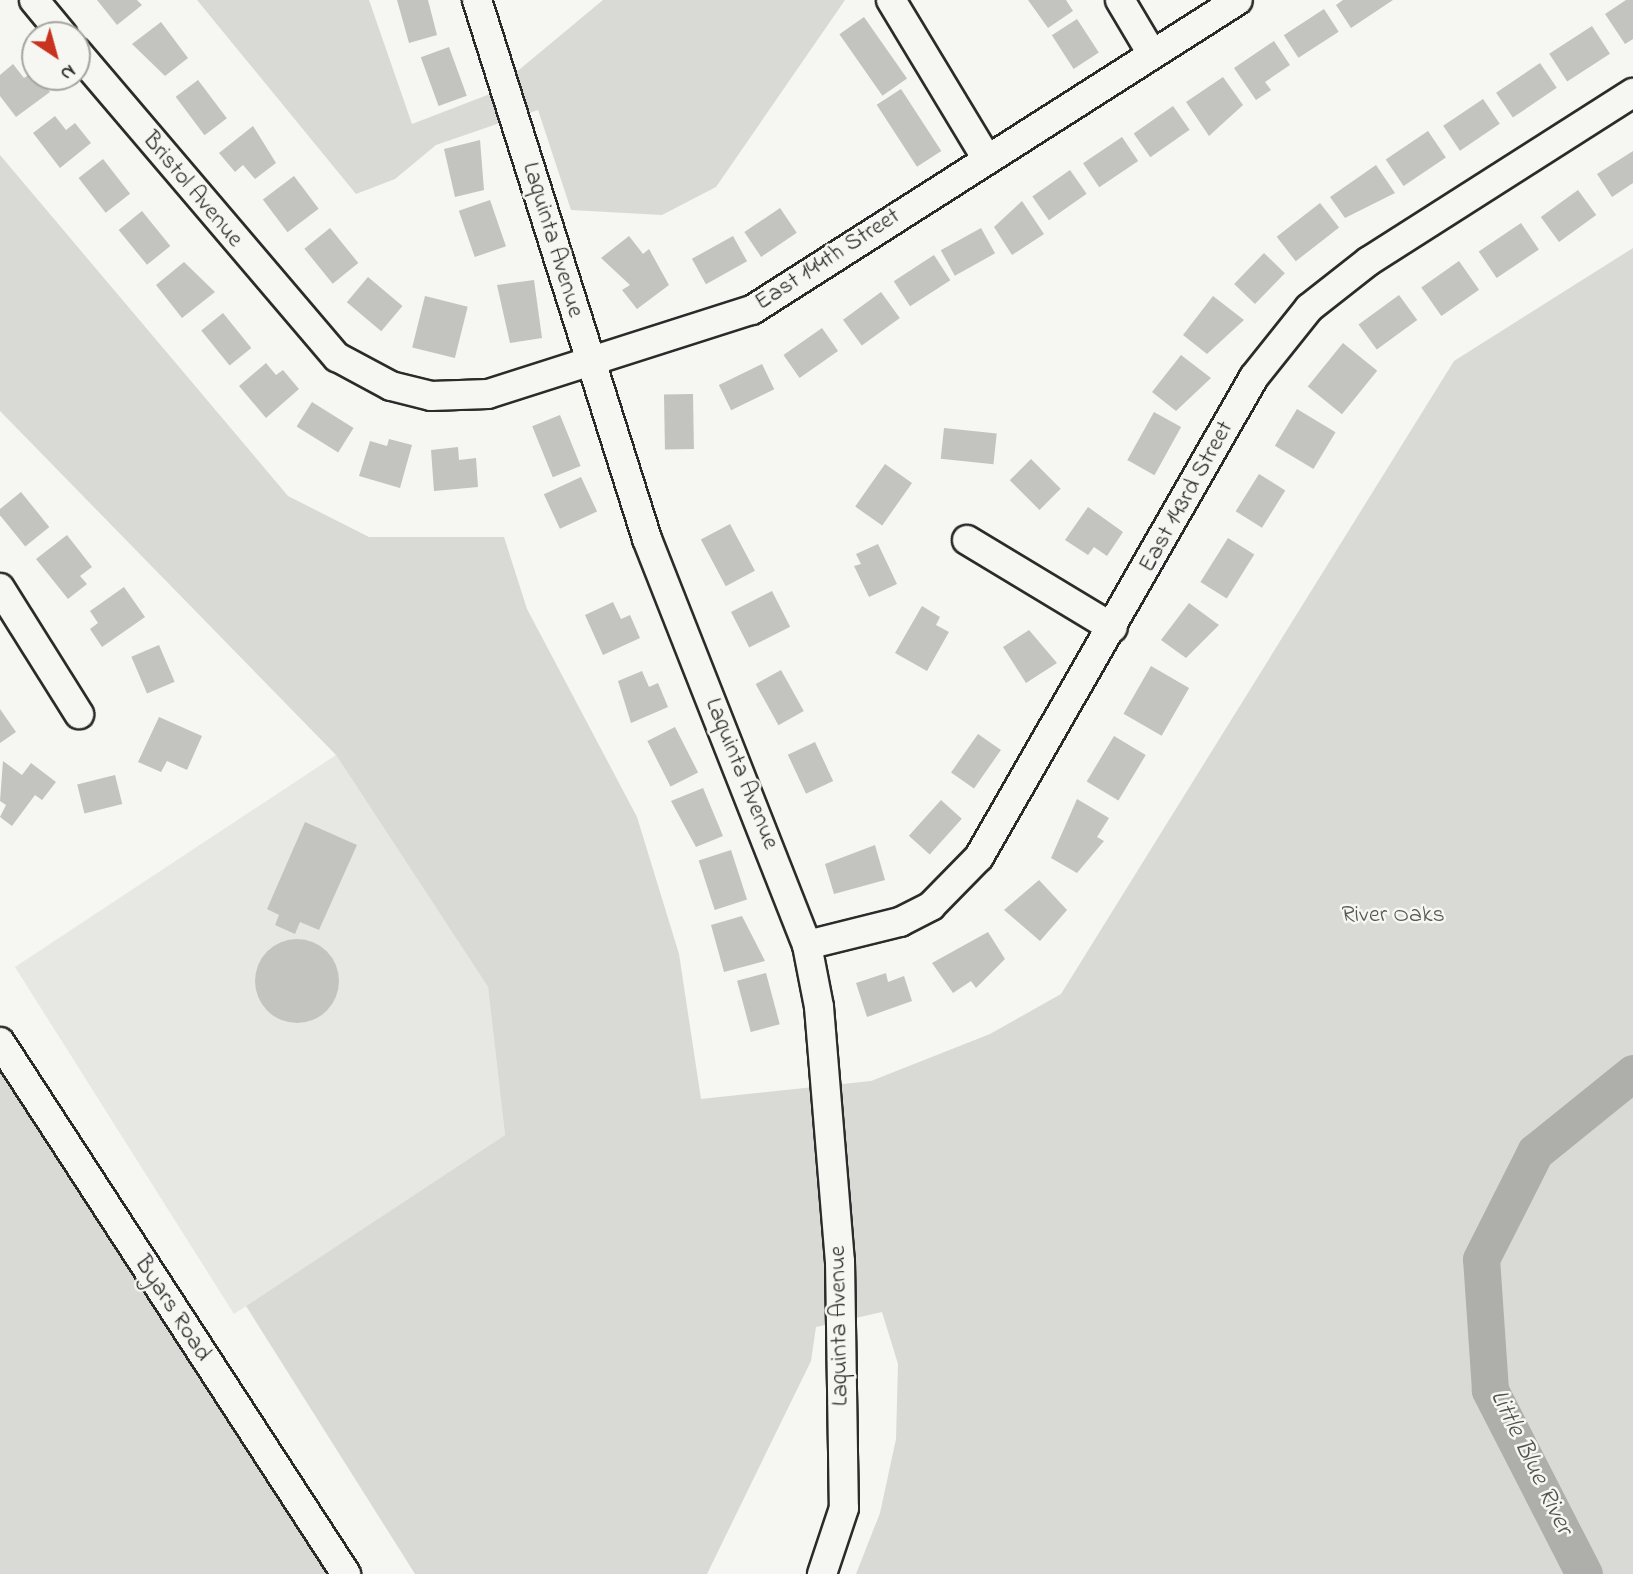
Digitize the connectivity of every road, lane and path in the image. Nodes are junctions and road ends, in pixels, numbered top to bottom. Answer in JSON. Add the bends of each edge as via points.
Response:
{"nodes":[{"id":1,"x":34,"y":0,"type":"edge"},
{"id":2,"x":477,"y":0,"type":"edge"},
{"id":3,"x":891,"y":0,"type":"edge"},
{"id":4,"x":1120,"y":0,"type":"edge"},
{"id":5,"x":1238,"y":0,"type":"edge"},
{"id":6,"x":51,"y":21,"type":"edge"},
{"id":7,"x":1152,"y":54,"type":"junction"},
{"id":8,"x":91,"y":69,"type":"edge"},
{"id":9,"x":1633,"y":93,"type":"edge"},
{"id":10,"x":987,"y":159,"type":"junction"},
{"id":11,"x":307,"y":329,"type":"joint"},
{"id":12,"x":592,"y":366,"type":"junction"},
{"id":13,"x":967,"y":540,"type":"dead end"},
{"id":14,"x":0,"y":588,"type":"edge"},
{"id":15,"x":1113,"y":628,"type":"junction"},
{"id":16,"x":79,"y":714,"type":"dead end"},
{"id":17,"x":807,"y":945,"type":"junction"},
{"id":18,"x":0,"y":1042,"type":"edge"},
{"id":19,"x":346,"y":1574,"type":"edge"},
{"id":20,"x":822,"y":1574,"type":"edge"}],
"edges":[{"from":1,"to":6,"type":"street"},
{"from":2,"to":12,"type":"street","name":"Laquinta Avenue"},
{"from":3,"to":10,"type":"street"},
{"from":4,"to":7,"type":"street"},
{"from":5,"to":7,"type":"street","name":"East 144th Street"},
{"from":7,"to":10,"type":"street","name":"East 144th Street"},
{"from":8,"to":11,"type":"street","name":"Bristol Avenue"},
{"from":9,"to":15,"type":"street","name":"East 143rd Street","via":[[1369,261],[1309,308],[1254,377]]},
{"from":10,"to":12,"type":"street","name":"East 144th Street","via":[[752,310]]},
{"from":11,"to":12,"type":"street","name":"East 144th Street","via":[[363,374],[431,396],[488,394]]},
{"from":12,"to":17,"type":"street","name":"Laquinta Avenue","via":[[647,539]]},
{"from":13,"to":15,"type":"street"},
{"from":14,"to":16,"type":"street"},
{"from":15,"to":17,"type":"street","name":"East 143rd Street","via":[[957,884],[900,922]]},
{"from":17,"to":20,"type":"street","name":"Laquinta Avenue","via":[[819,1007],[840,1261],[844,1508]]},
{"from":18,"to":19,"type":"street","name":"Byars Road"}]}
